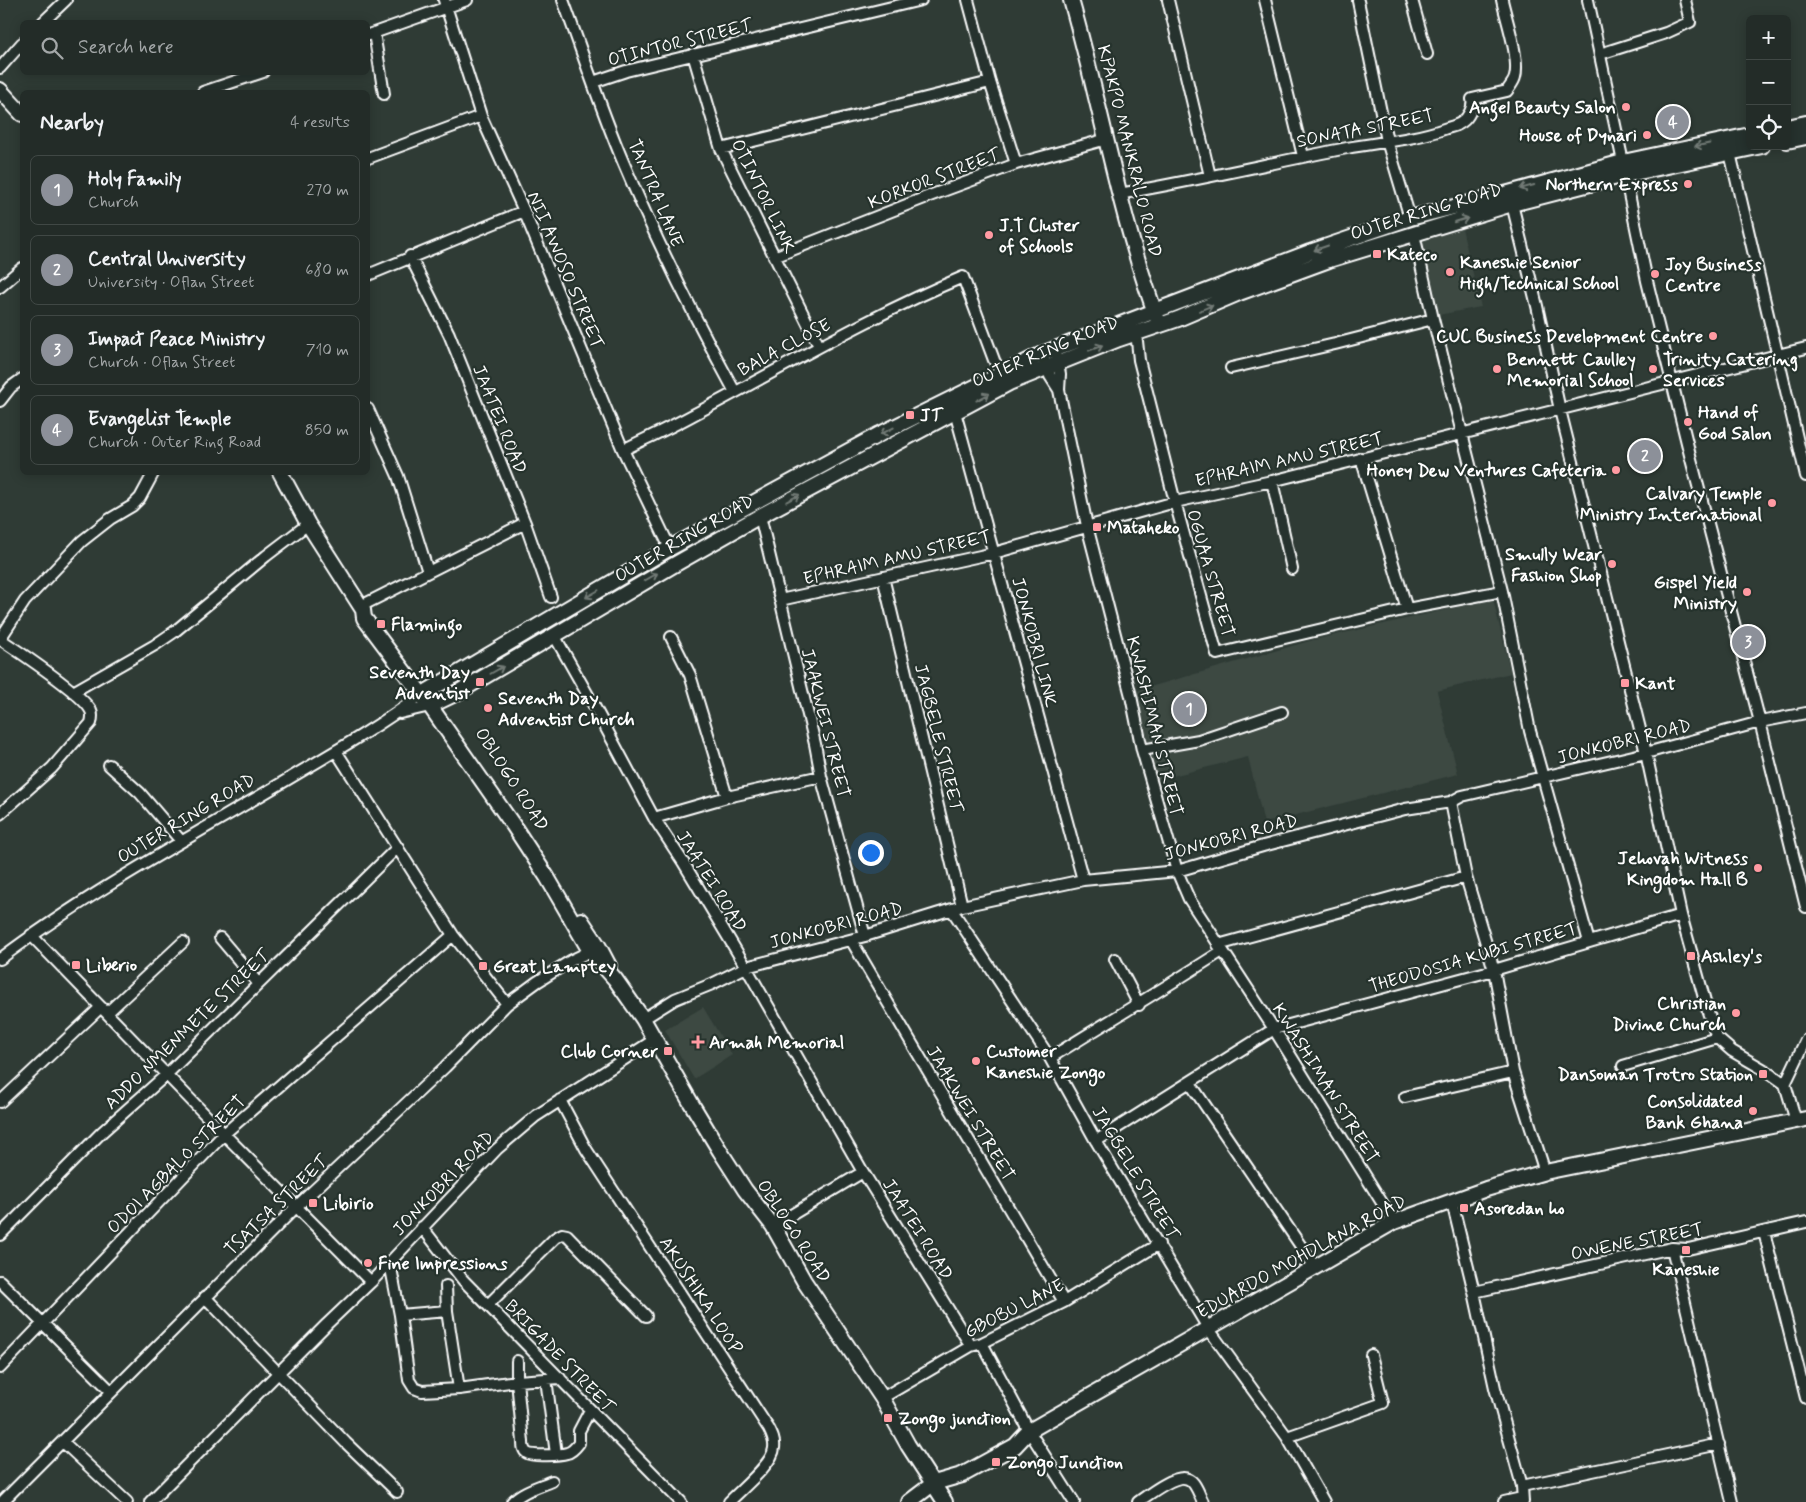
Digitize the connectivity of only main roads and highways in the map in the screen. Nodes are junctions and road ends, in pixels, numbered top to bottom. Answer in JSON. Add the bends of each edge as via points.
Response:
{"nodes":[{"id":1,"x":1071,"y":0,"type":"edge"},
{"id":2,"x":0,"y":90,"type":"edge"},
{"id":3,"x":20,"y":112,"type":"edge"},
{"id":4,"x":1806,"y":124,"type":"edge"},
{"id":5,"x":1791,"y":126,"type":"edge"},
{"id":6,"x":1746,"y":136,"type":"edge"},
{"id":7,"x":1806,"y":137,"type":"edge"},
{"id":8,"x":1791,"y":140,"type":"edge"},
{"id":9,"x":1746,"y":150,"type":"edge"},
{"id":10,"x":1624,"y":168,"type":"junction"},
{"id":11,"x":1154,"y":310,"type":"junction"},
{"id":12,"x":1160,"y":325,"type":"junction"},
{"id":13,"x":1051,"y":358,"type":"junction"},
{"id":14,"x":282,"y":475,"type":"edge"},
{"id":15,"x":430,"y":698,"type":"junction"},
{"id":16,"x":1801,"y":1120,"type":"edge"},
{"id":17,"x":934,"y":1483,"type":"junction"},
{"id":18,"x":909,"y":1502,"type":"edge"},
{"id":19,"x":945,"y":1502,"type":"edge"}],
"edges":[{"from":1,"to":11,"type":"main road","name":"KPAKPO MANKRALO ROAD","via":[[1119,194]]},
{"from":2,"to":3,"type":"main road"},
{"from":4,"to":5,"type":"main road"},
{"from":6,"to":10,"type":"main road","name":"OUTER RING ROAD","one_way":true},
{"from":7,"to":8,"type":"main road"},
{"from":9,"to":10,"type":"main road","name":"OUTER RING ROAD"},
{"from":10,"to":11,"type":"main road","name":"OUTER RING ROAD","one_way":true,"via":[[1410,218]]},
{"from":12,"to":10,"type":"main road","name":"OUTER RING ROAD","one_way":true,"via":[[1329,260]]},
{"from":11,"to":12,"type":"main road","name":"KPAKPO MANKRALO ROAD"},
{"from":11,"to":13,"type":"main road","name":"OUTER RING ROAD"},
{"from":13,"to":12,"type":"main road","name":"OUTER RING ROAD","one_way":true},
{"from":15,"to":13,"type":"main road","name":"OUTER RING ROAD","one_way":true,"via":[[554,635],[760,516]]},
{"from":13,"to":15,"type":"main road","name":"OUTER RING ROAD","one_way":true,"via":[[1001,373],[880,434],[670,548]]},
{"from":14,"to":15,"type":"main road","name":"OBLOGO ROAD","via":[[308,524],[362,608],[364,618]]},
{"from":15,"to":17,"type":"main road","name":"OBLOGO ROAD","via":[[643,1019],[745,1190],[773,1226],[804,1282]]},
{"from":16,"to":17,"type":"main road","name":"EDUARDO MOHDLANA ROAD","via":[[1545,1172],[1394,1222],[1029,1431],[1014,1446],[962,1475]]},
{"from":17,"to":18,"type":"main road","name":"EDUARDO MOHDLANA ROAD"},
{"from":17,"to":19,"type":"main road","name":"OBLOGO ROAD"}]}
